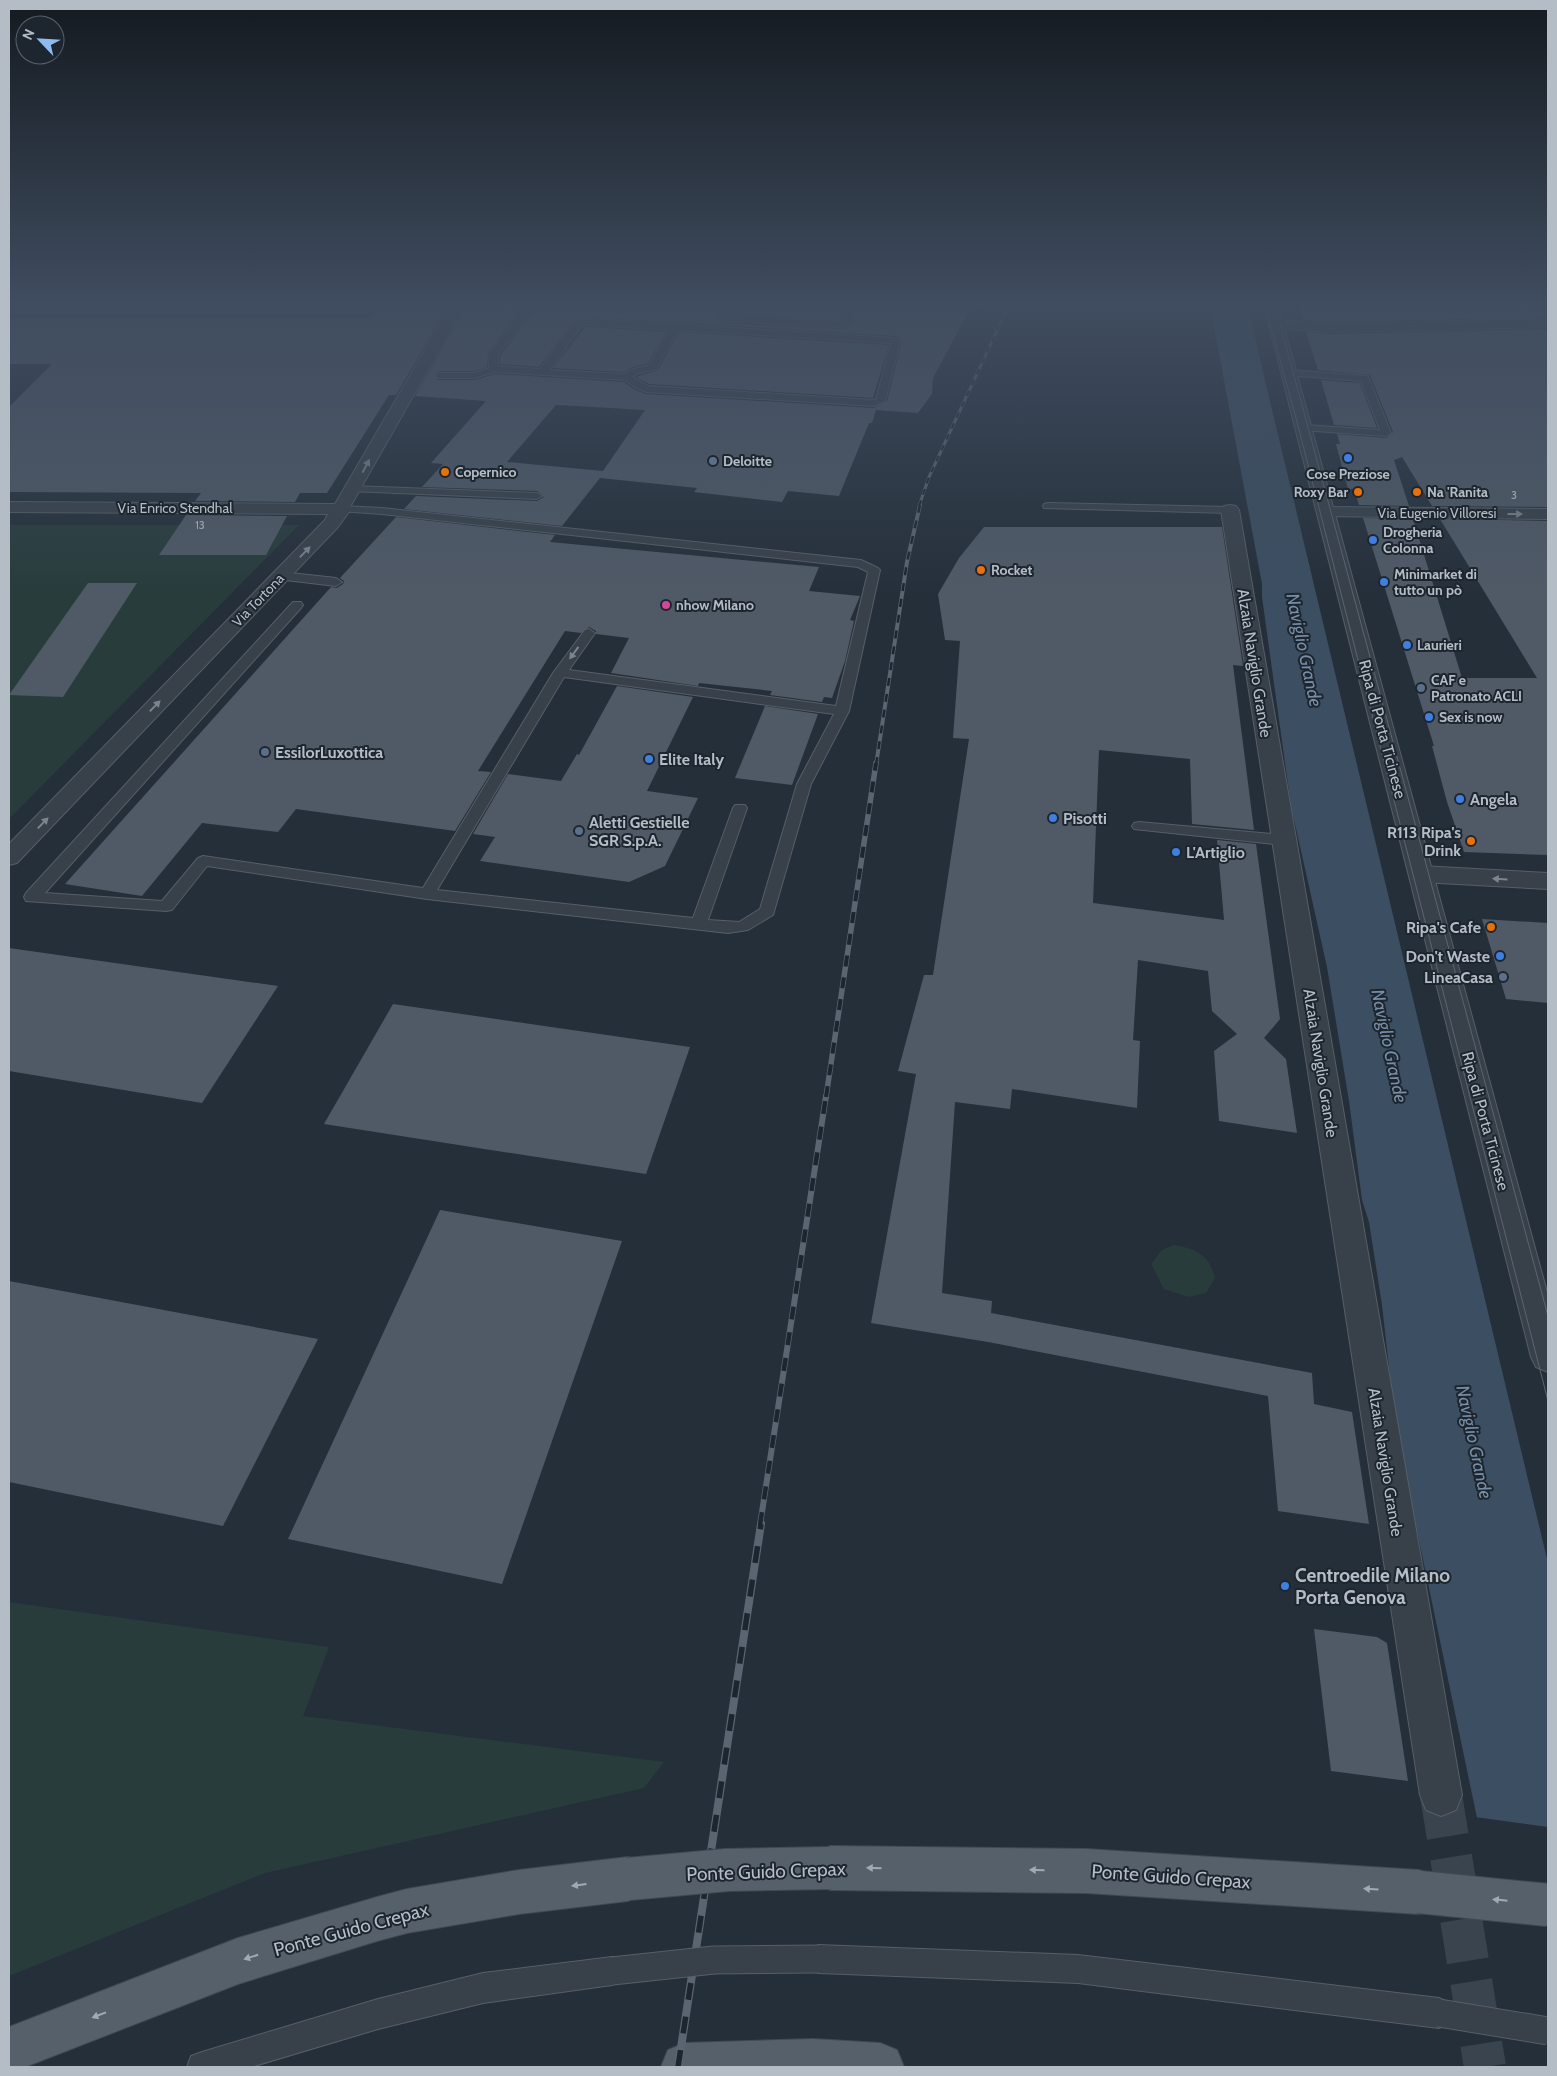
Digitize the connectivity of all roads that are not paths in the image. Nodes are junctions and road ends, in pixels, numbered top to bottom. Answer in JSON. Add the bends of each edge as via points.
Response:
{"nodes":[{"id":1,"x":401,"y":402,"type":"edge"},
{"id":2,"x":1298,"y":402,"type":"edge"},
{"id":3,"x":1374,"y":402,"type":"edge"},
{"id":4,"x":1305,"y":428,"type":"junction"},
{"id":5,"x":354,"y":489,"type":"junction"},
{"id":6,"x":537,"y":496,"type":"dead end"},
{"id":7,"x":1048,"y":506,"type":"dead end"},
{"id":8,"x":9,"y":507,"type":"edge"},
{"id":9,"x":342,"y":508,"type":"junction"},
{"id":10,"x":1230,"y":510,"type":"joint"},
{"id":11,"x":1327,"y":512,"type":"junction"},
{"id":12,"x":1548,"y":514,"type":"edge"},
{"id":13,"x":281,"y":576,"type":"junction"},
{"id":14,"x":336,"y":582,"type":"dead end"},
{"id":15,"x":297,"y":605,"type":"dead end"},
{"id":16,"x":589,"y":634,"type":"dead end"},
{"id":17,"x":560,"y":673,"type":"junction"},
{"id":18,"x":842,"y":711,"type":"junction"},
{"id":19,"x":740,"y":808,"type":"dead end"},
{"id":20,"x":1139,"y":826,"type":"dead end"},
{"id":21,"x":1284,"y":840,"type":"junction"},
{"id":22,"x":9,"y":858,"type":"edge"},
{"id":23,"x":1421,"y":874,"type":"junction"},
{"id":24,"x":1548,"y":881,"type":"edge"},
{"id":25,"x":427,"y":894,"type":"junction"},
{"id":26,"x":699,"y":924,"type":"junction"},
{"id":27,"x":1548,"y":1356,"type":"edge"},
{"id":28,"x":1441,"y":1795,"type":"tunnel mouth"},
{"id":29,"x":1548,"y":1905,"type":"edge"},
{"id":30,"x":1548,"y":2031,"type":"edge"},
{"id":31,"x":9,"y":2050,"type":"edge"},
{"id":32,"x":202,"y":2067,"type":"edge"},
{"id":33,"x":685,"y":2067,"type":"edge"},
{"id":34,"x":880,"y":2067,"type":"edge"}],
"edges":[{"from":5,"to":1,"type":"street","name":"Via Tortona","one_way":true},
{"from":2,"to":4,"type":"street","name":"Ripa di Porta Ticinese"},
{"from":3,"to":4,"type":"lane","via":[[1386,434]]},
{"from":4,"to":11,"type":"street","name":"Ripa di Porta Ticinese"},
{"from":5,"to":6,"type":"lane"},
{"from":5,"to":9,"type":"street","name":"Via Tortona"},
{"from":7,"to":10,"type":"lane","name":"Alzaia Naviglio Grande"},
{"from":8,"to":9,"type":"street","name":"Via Enrico Stendhal"},
{"from":13,"to":9,"type":"street","name":"Via Tortona","one_way":true,"via":[[332,523]]},
{"from":9,"to":18,"type":"lane","via":[[861,564],[874,570]]},
{"from":10,"to":21,"type":"street","name":"Alzaia Naviglio Grande"},
{"from":11,"to":12,"type":"street","name":"Via Eugenio Villoresi","one_way":true},
{"from":11,"to":23,"type":"street","name":"Ripa di Porta Ticinese"},
{"from":13,"to":14,"type":"lane"},
{"from":22,"to":13,"type":"street","name":"Via Tortona","one_way":true},
{"from":15,"to":25,"type":"lane","via":[[32,897],[166,906],[202,861]]},
{"from":16,"to":17,"type":"lane","one_way":true},
{"from":17,"to":18,"type":"lane"},
{"from":17,"to":25,"type":"lane"},
{"from":18,"to":26,"type":"lane","via":[[804,784],[767,911],[740,928]]},
{"from":19,"to":26,"type":"lane"},
{"from":20,"to":21,"type":"lane"},
{"from":21,"to":28,"type":"street","name":"Alzaia Naviglio Grande"},
{"from":24,"to":23,"type":"street","one_way":true},
{"from":23,"to":27,"type":"street","name":"Ripa di Porta Ticinese"},
{"from":25,"to":26,"type":"lane"},
{"from":29,"to":31,"type":"main road","name":"Ponte Guido Crepax","one_way":true,"bridge":true,"via":[[1420,1892],[1086,1871],[821,1868],[727,1870],[628,1879],[520,1892],[376,1919],[238,1961]]},
{"from":30,"to":32,"type":"lane","bridge":true,"via":[[1439,2012],[1078,1969],[809,1959],[714,1960],[473,1991],[378,2014]]},
{"from":33,"to":34,"type":"main road","via":[[813,2063]]}]}
